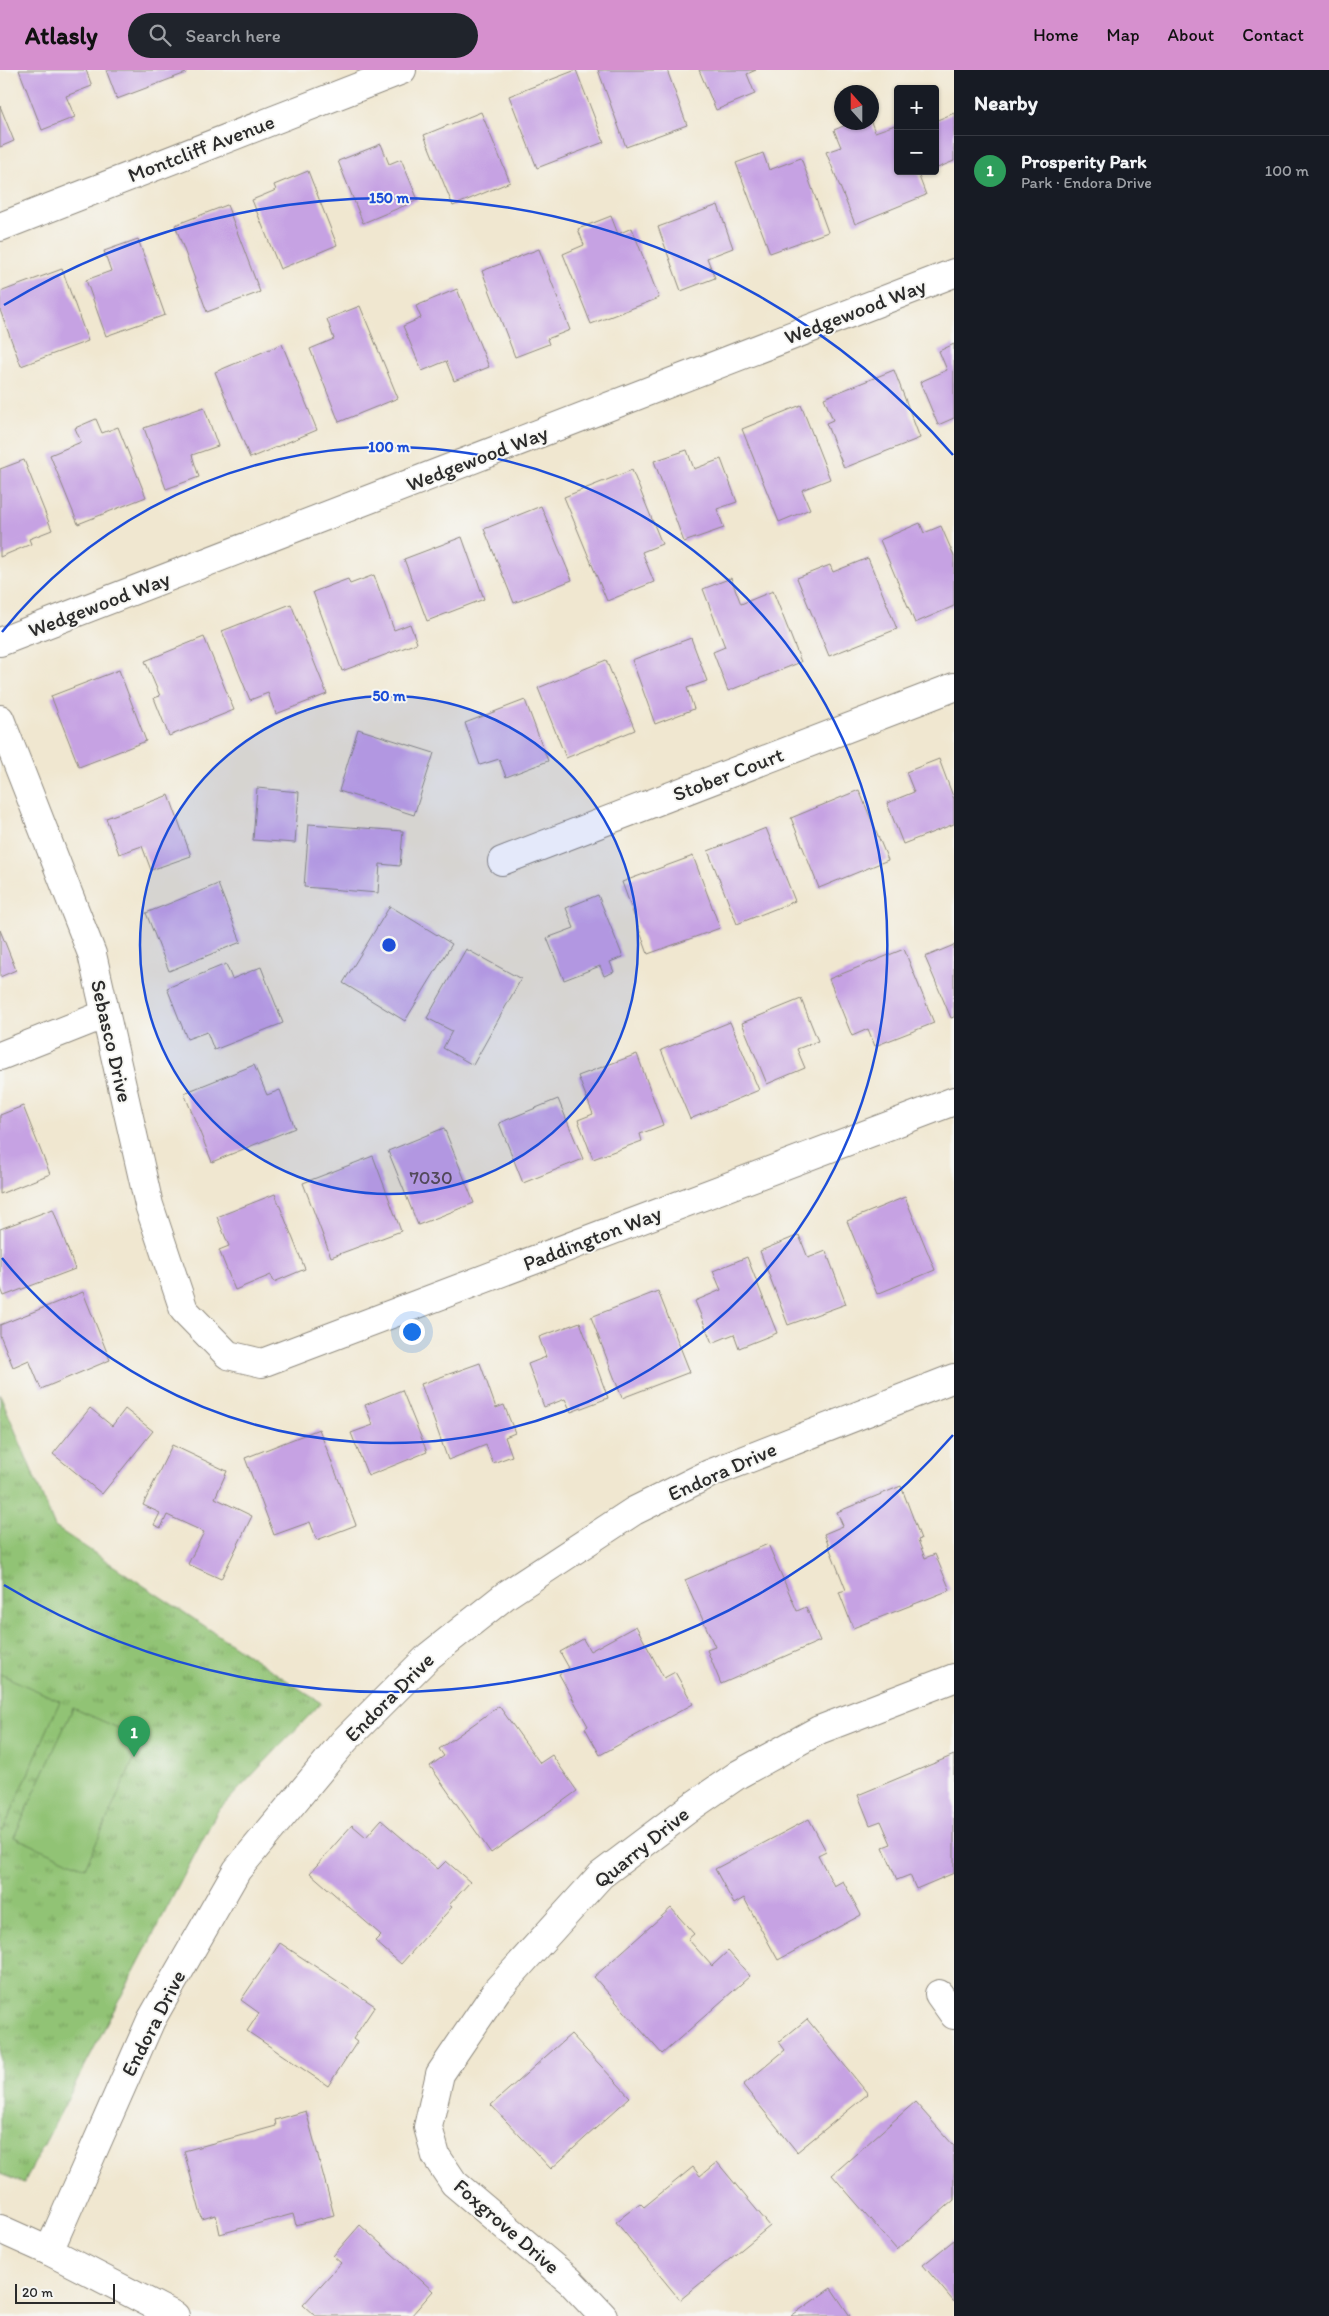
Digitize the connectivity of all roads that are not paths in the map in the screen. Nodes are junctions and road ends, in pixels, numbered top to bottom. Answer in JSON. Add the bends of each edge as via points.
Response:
{"nodes":[{"id":1,"x":402,"y":70,"type":"edge"},
{"id":2,"x":0,"y":227,"type":"edge"},
{"id":3,"x":954,"y":273,"type":"edge"},
{"id":4,"x":0,"y":642,"type":"edge"},
{"id":5,"x":954,"y":687,"type":"edge"},
{"id":6,"x":0,"y":720,"type":"edge"},
{"id":7,"x":502,"y":860,"type":"dead end"},
{"id":8,"x":106,"y":1014,"type":"junction"},
{"id":9,"x":0,"y":1056,"type":"edge"},
{"id":10,"x":954,"y":1101,"type":"edge"},
{"id":11,"x":228,"y":1355,"type":"joint"},
{"id":12,"x":954,"y":1378,"type":"edge"},
{"id":13,"x":954,"y":1678,"type":"edge"},
{"id":14,"x":428,"y":2127,"type":"joint"},
{"id":15,"x":0,"y":2229,"type":"edge"},
{"id":16,"x":50,"y":2251,"type":"junction"},
{"id":17,"x":174,"y":2316,"type":"edge"},
{"id":18,"x":603,"y":2316,"type":"edge"}],
"edges":[{"from":1,"to":2,"type":"street","name":"Montcliff Avenue"},
{"from":3,"to":4,"type":"street","name":"Wedgewood Way"},
{"from":5,"to":7,"type":"street","name":"Stober Court"},
{"from":6,"to":8,"type":"street","name":"Sebasco Drive","via":[[92,954]]},
{"from":8,"to":9,"type":"street"},
{"from":8,"to":11,"type":"street","name":"Sebasco Drive","via":[[149,1205],[184,1310]]},
{"from":10,"to":11,"type":"street","name":"Paddington Way","via":[[262,1363]]},
{"from":12,"to":16,"type":"street","name":"Endora Drive","via":[[709,1474],[634,1511],[506,1596],[429,1656],[345,1740],[237,1870],[151,2020]]},
{"from":13,"to":14,"type":"street","name":"Quarry Drive","via":[[819,1730],[747,1769],[690,1807],[600,1875],[496,1990],[440,2074]]},
{"from":14,"to":18,"type":"street","name":"Foxgrove Drive","via":[[436,2156],[454,2183],[570,2280]]},
{"from":15,"to":16,"type":"street"},
{"from":16,"to":17,"type":"street"}]}
